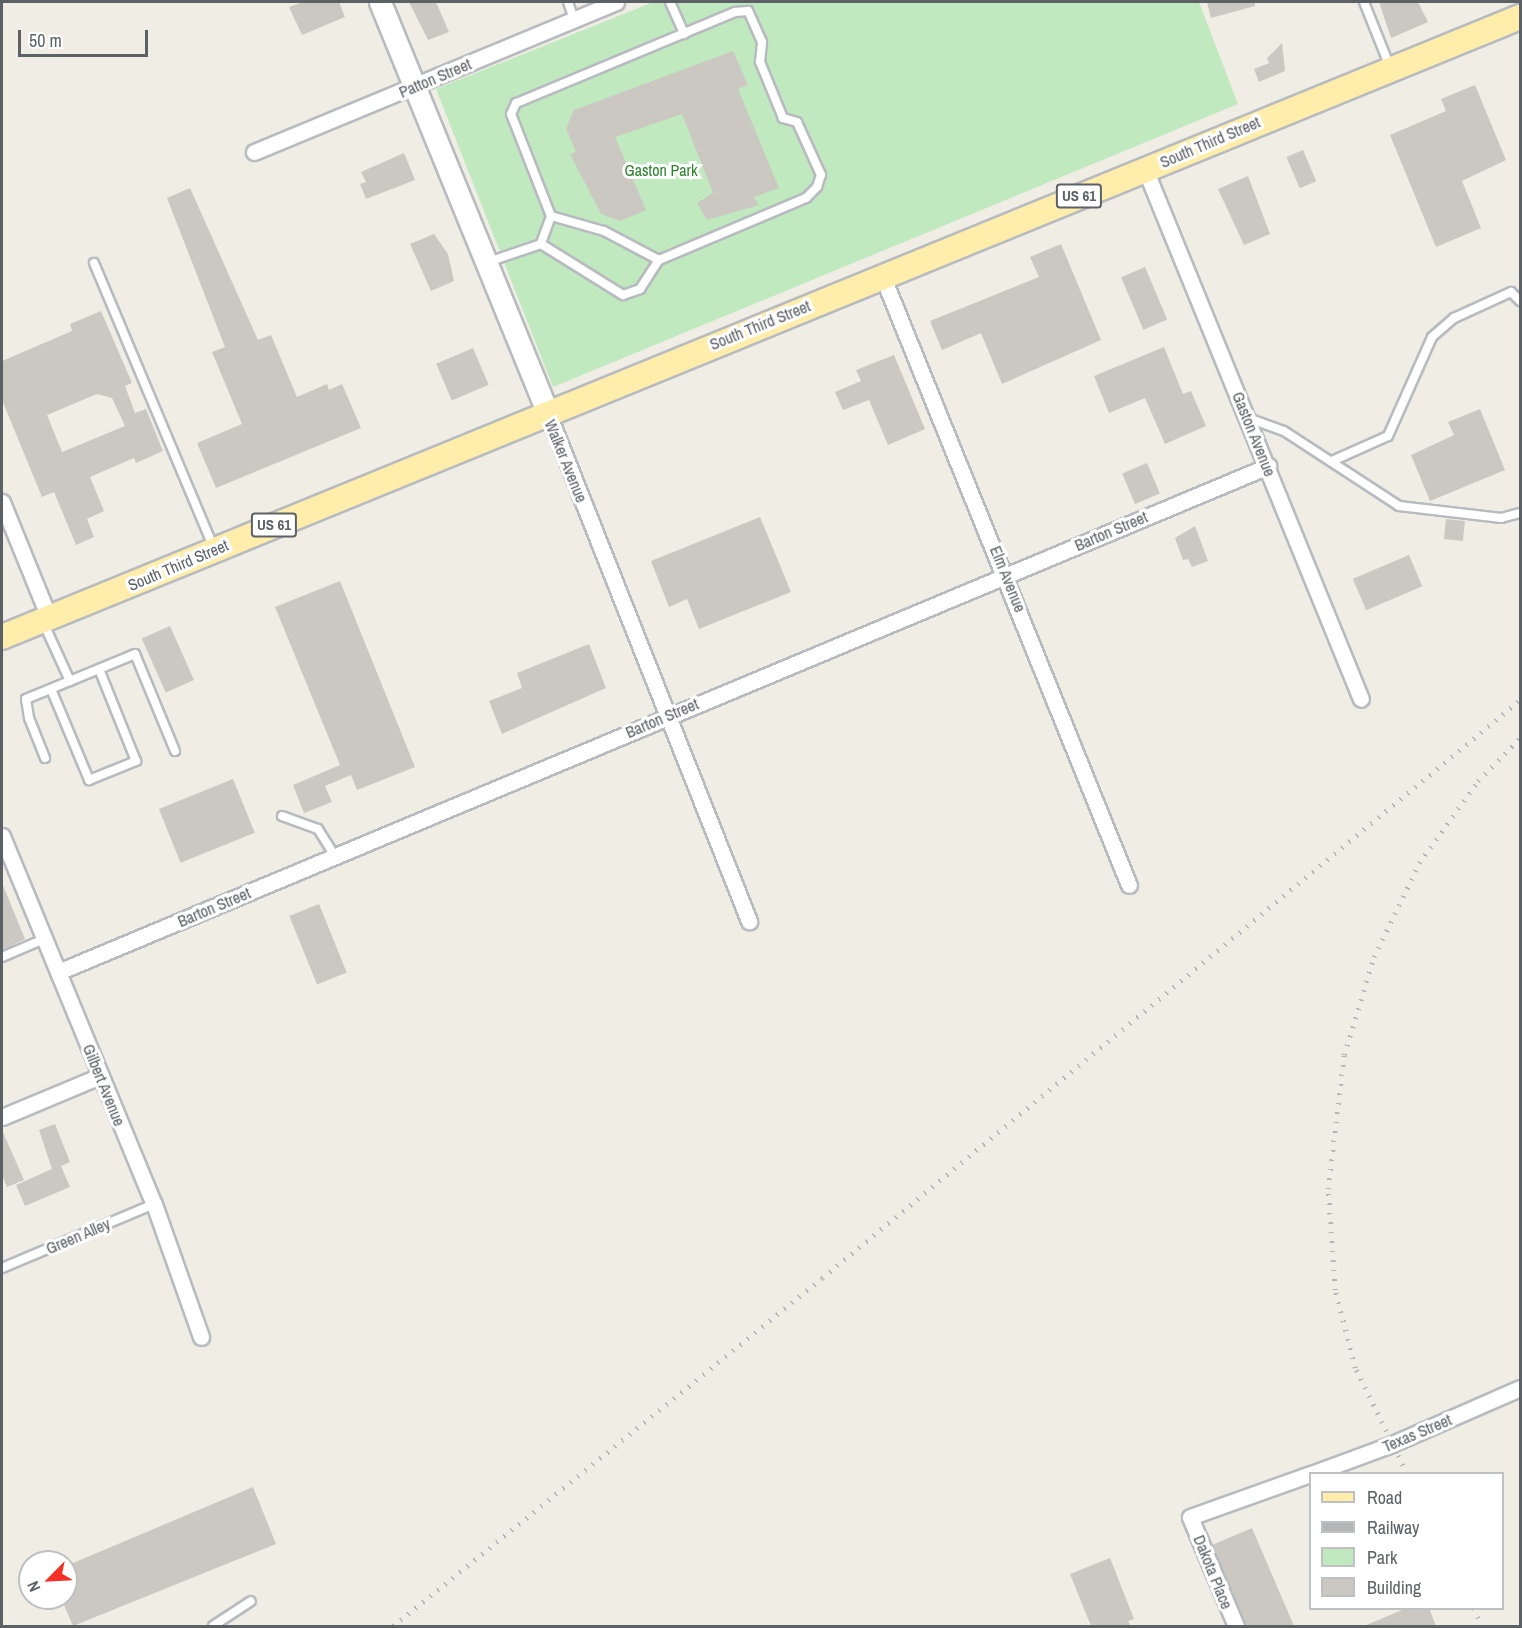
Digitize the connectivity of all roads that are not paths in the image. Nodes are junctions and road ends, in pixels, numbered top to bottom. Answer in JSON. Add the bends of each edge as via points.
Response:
{"nodes":[{"id":1,"x":380,"y":2,"type":"edge"},
{"id":2,"x":568,"y":2,"type":"edge"},
{"id":3,"x":616,"y":2,"type":"edge"},
{"id":4,"x":670,"y":2,"type":"edge"},
{"id":5,"x":1364,"y":2,"type":"edge"},
{"id":6,"x":1521,"y":17,"type":"edge"},
{"id":7,"x":574,"y":19,"type":"junction"},
{"id":8,"x":684,"y":34,"type":"junction"},
{"id":9,"x":1391,"y":68,"type":"junction"},
{"id":10,"x":414,"y":86,"type":"junction"},
{"id":11,"x":254,"y":152,"type":"dead end"},
{"id":12,"x":1145,"y":169,"type":"junction"},
{"id":13,"x":551,"y":216,"type":"junction"},
{"id":14,"x":541,"y":244,"type":"junction"},
{"id":15,"x":659,"y":260,"type":"junction"},
{"id":16,"x":94,"y":263,"type":"dead end"},
{"id":17,"x":486,"y":263,"type":"junction"},
{"id":18,"x":882,"y":275,"type":"junction"},
{"id":19,"x":1521,"y":302,"type":"edge"},
{"id":20,"x":547,"y":411,"type":"junction"},
{"id":21,"x":1248,"y":418,"type":"junction"},
{"id":22,"x":1332,"y":461,"type":"junction"},
{"id":23,"x":1268,"y":466,"type":"junction"},
{"id":24,"x":2,"y":502,"type":"edge"},
{"id":25,"x":1521,"y":513,"type":"edge"},
{"id":26,"x":214,"y":550,"type":"junction"},
{"id":27,"x":1007,"y":575,"type":"junction"},
{"id":28,"x":46,"y":620,"type":"junction"},
{"id":29,"x":2,"y":637,"type":"edge"},
{"id":30,"x":99,"y":669,"type":"junction"},
{"id":31,"x":70,"y":681,"type":"junction"},
{"id":32,"x":51,"y":688,"type":"junction"},
{"id":33,"x":1361,"y":699,"type":"dead end"},
{"id":34,"x":668,"y":716,"type":"junction"},
{"id":35,"x":176,"y":751,"type":"dead end"},
{"id":36,"x":45,"y":758,"type":"dead end"},
{"id":37,"x":282,"y":816,"type":"dead end"},
{"id":38,"x":2,"y":839,"type":"edge"},
{"id":39,"x":335,"y":856,"type":"junction"},
{"id":40,"x":1129,"y":885,"type":"dead end"},
{"id":41,"x":749,"y":921,"type":"dead end"},
{"id":42,"x":44,"y":939,"type":"junction"},
{"id":43,"x":2,"y":957,"type":"edge"},
{"id":44,"x":58,"y":972,"type":"junction"},
{"id":45,"x":100,"y":1076,"type":"junction"},
{"id":46,"x":2,"y":1117,"type":"edge"},
{"id":47,"x":154,"y":1204,"type":"junction"},
{"id":48,"x":2,"y":1268,"type":"edge"},
{"id":49,"x":201,"y":1337,"type":"dead end"},
{"id":50,"x":1521,"y":1388,"type":"edge"},
{"id":51,"x":1316,"y":1472,"type":"edge"},
{"id":52,"x":1309,"y":1475,"type":"edge"},
{"id":53,"x":1190,"y":1517,"type":"joint"},
{"id":54,"x":251,"y":1601,"type":"dead end"},
{"id":55,"x":1230,"y":1625,"type":"edge"},
{"id":56,"x":213,"y":1626,"type":"edge"}],
"edges":[{"from":1,"to":10,"type":"street","name":"Walker Avenue"},
{"from":2,"to":7,"type":"lane"},
{"from":3,"to":7,"type":"street","name":"Patton Street"},
{"from":4,"to":8,"type":"lane"},
{"from":5,"to":9,"type":"lane"},
{"from":6,"to":9,"type":"main road","name":"South Third Street","number":"US 61"},
{"from":7,"to":10,"type":"street","name":"Patton Street"},
{"from":8,"to":13,"type":"lane","via":[[516,103],[511,114]]},
{"from":8,"to":15,"type":"lane","via":[[735,12],[748,11],[762,42],[760,62],[783,118],[797,122],[821,175],[817,187],[806,198]]},
{"from":9,"to":12,"type":"main road","name":"South Third Street","number":"US 61"},
{"from":10,"to":11,"type":"street","name":"Patton Street"},
{"from":10,"to":17,"type":"street","name":"Walker Avenue"},
{"from":12,"to":18,"type":"main road","name":"South Third Street","number":"US 61"},
{"from":12,"to":21,"type":"street","name":"Gaston Avenue"},
{"from":13,"to":14,"type":"lane"},
{"from":13,"to":15,"type":"lane","via":[[604,231]]},
{"from":14,"to":15,"type":"lane","via":[[623,296],[640,289]]},
{"from":14,"to":17,"type":"lane"},
{"from":16,"to":26,"type":"lane"},
{"from":17,"to":20,"type":"street","name":"Walker Avenue"},
{"from":18,"to":20,"type":"main road","name":"South Third Street","number":"US 61"},
{"from":18,"to":27,"type":"street","name":"Elm Avenue"},
{"from":19,"to":22,"type":"lane","via":[[1511,292],[1446,324],[1432,337],[1416,366],[1388,436]]},
{"from":20,"to":26,"type":"main road","name":"South Third Street","number":"US 61"},
{"from":20,"to":34,"type":"street","name":"Walker Avenue"},
{"from":21,"to":22,"type":"lane","via":[[1284,431]]},
{"from":21,"to":23,"type":"street","name":"Gaston Avenue"},
{"from":22,"to":25,"type":"lane","via":[[1399,507],[1501,518]]},
{"from":23,"to":27,"type":"street","name":"Barton Street"},
{"from":23,"to":33,"type":"street","name":"Gaston Avenue"},
{"from":24,"to":28,"type":"street"},
{"from":26,"to":28,"type":"main road","name":"South Third Street","number":"US 61"},
{"from":27,"to":34,"type":"street","name":"Barton Street"},
{"from":27,"to":40,"type":"street","name":"Elm Avenue"},
{"from":28,"to":29,"type":"main road","name":"South Third Street","number":"US 61"},
{"from":28,"to":31,"type":"lane"},
{"from":30,"to":31,"type":"lane"},
{"from":30,"to":32,"type":"lane","via":[[136,761],[127,765],[89,780]]},
{"from":30,"to":35,"type":"lane","via":[[135,654]]},
{"from":31,"to":32,"type":"lane"},
{"from":32,"to":36,"type":"lane","via":[[26,699]]},
{"from":34,"to":39,"type":"street","name":"Barton Street"},
{"from":34,"to":41,"type":"street","name":"Walker Avenue"},
{"from":37,"to":39,"type":"lane","via":[[318,829]]},
{"from":38,"to":42,"type":"street","name":"Gilbert Avenue"},
{"from":39,"to":44,"type":"street","name":"Barton Street"},
{"from":42,"to":43,"type":"lane"},
{"from":42,"to":44,"type":"street","name":"Gilbert Avenue"},
{"from":44,"to":45,"type":"street","name":"Gilbert Avenue"},
{"from":45,"to":46,"type":"street"},
{"from":45,"to":47,"type":"street","name":"Gilbert Avenue"},
{"from":47,"to":48,"type":"lane","name":"Green Alley"},
{"from":47,"to":49,"type":"street","name":"Gilbert Avenue"},
{"from":50,"to":51,"type":"street","name":"Texas Street"},
{"from":52,"to":53,"type":"street","name":"Texas Street"},
{"from":53,"to":55,"type":"street","name":"Dakota Place"},
{"from":54,"to":56,"type":"lane"}]}
